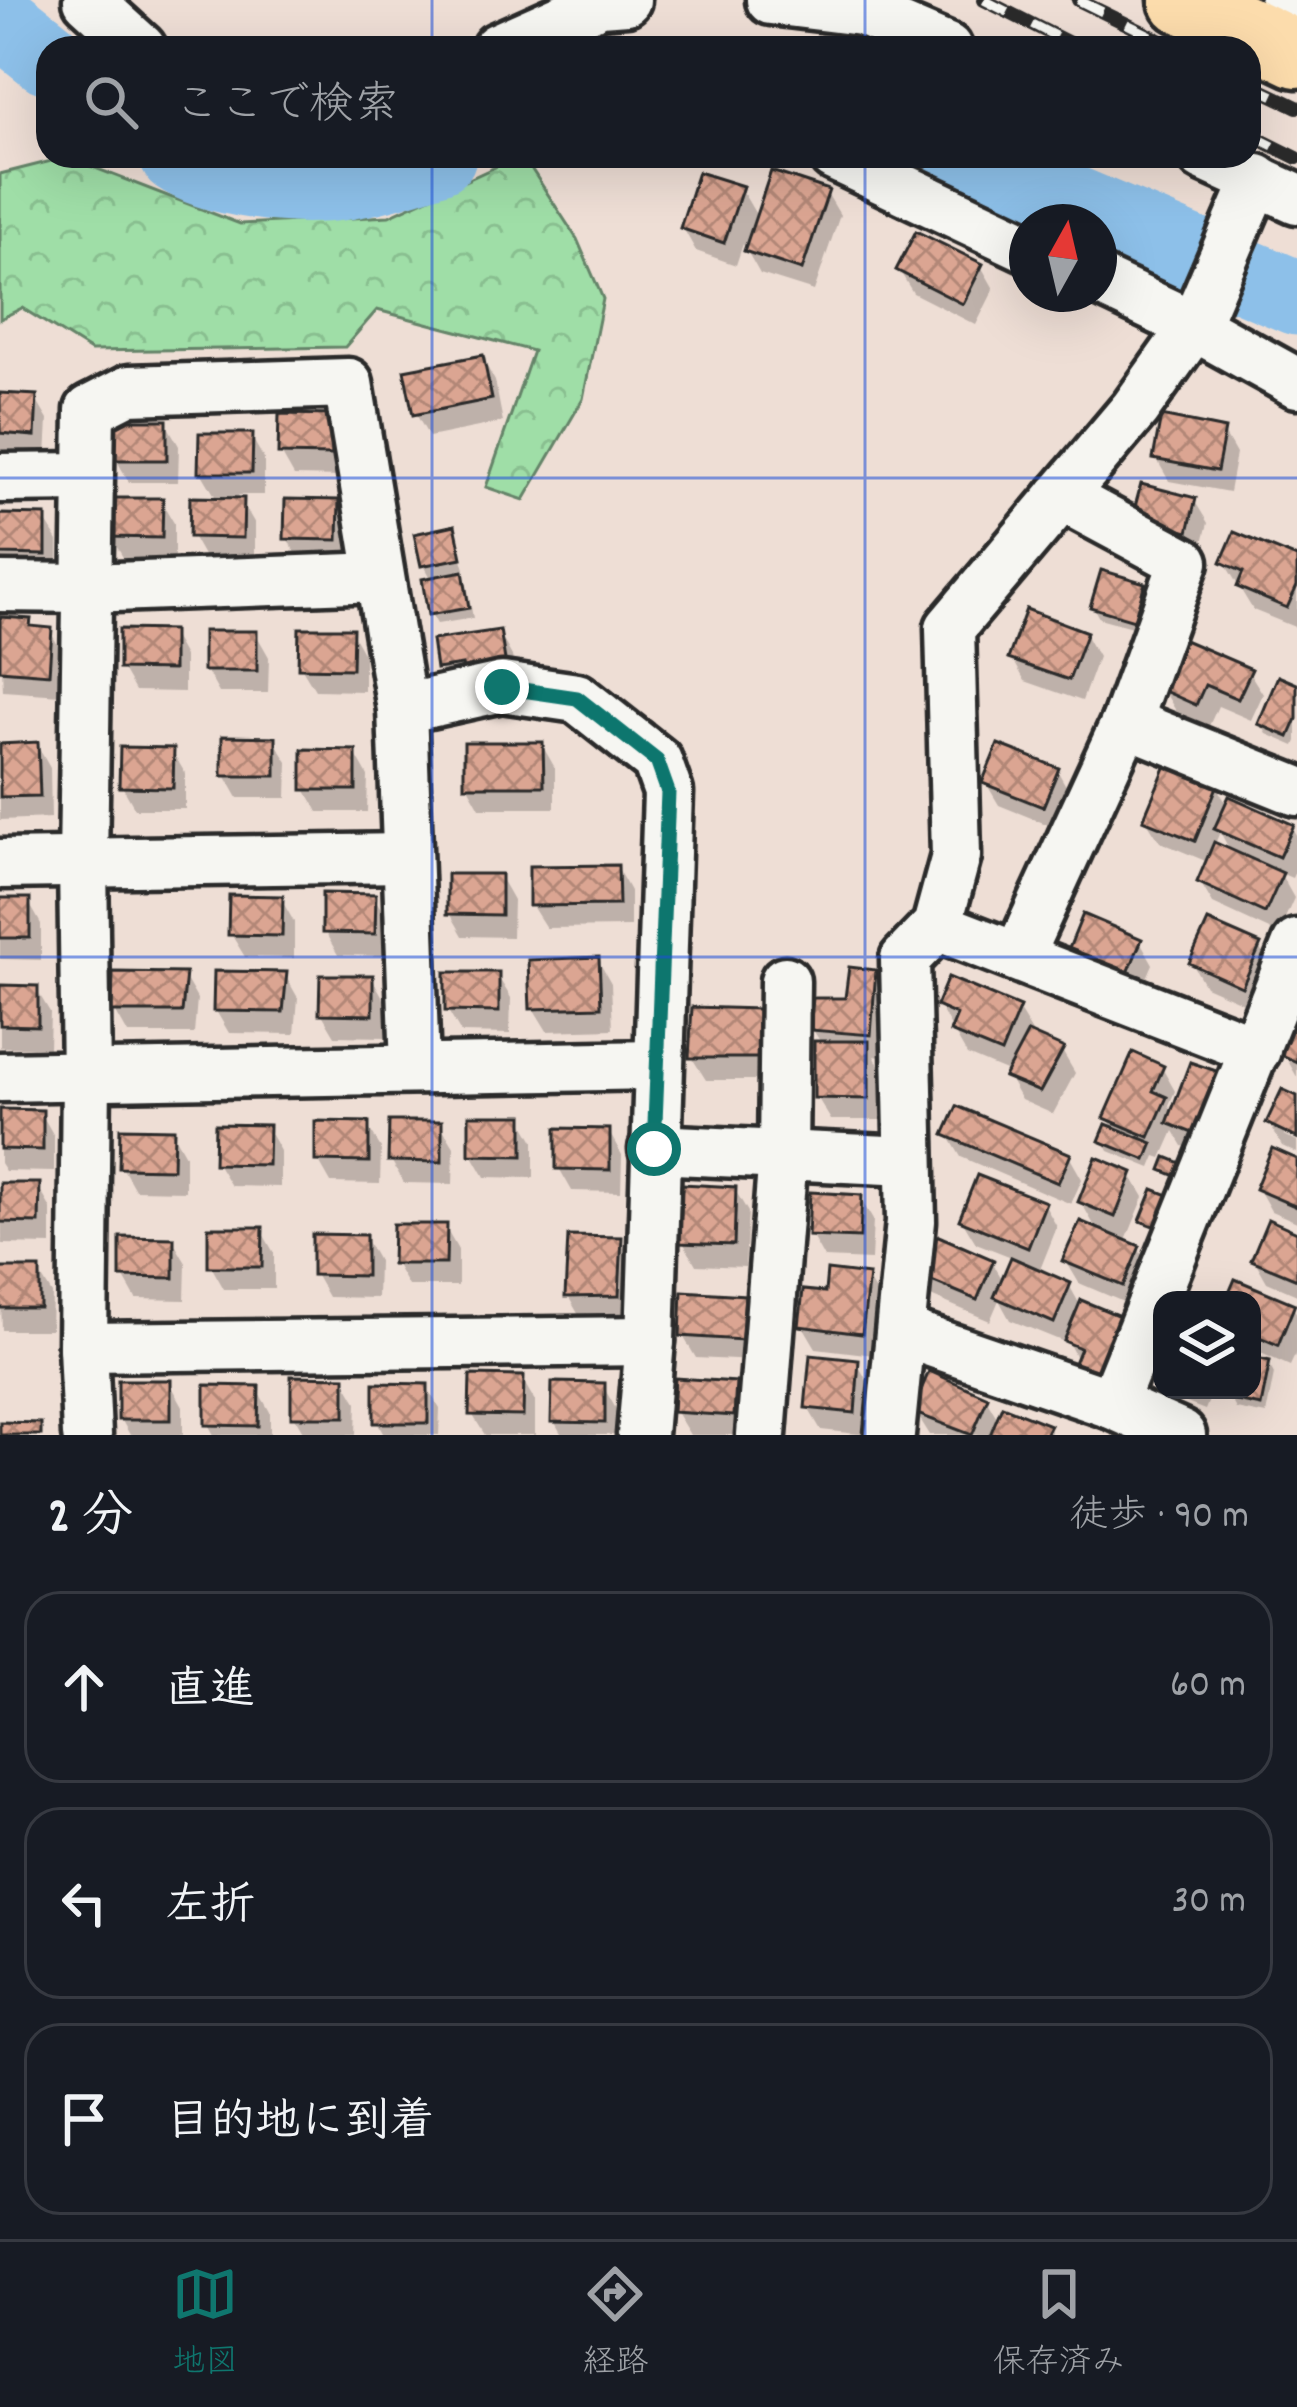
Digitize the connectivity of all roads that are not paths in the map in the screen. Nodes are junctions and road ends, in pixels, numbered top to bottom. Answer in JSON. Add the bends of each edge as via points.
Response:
{"nodes":[{"id":1,"x":88,"y":0,"type":"edge"},
{"id":2,"x":626,"y":0,"type":"edge"},
{"id":3,"x":771,"y":0,"type":"edge"},
{"id":4,"x":1183,"y":0,"type":"edge"},
{"id":5,"x":1285,"y":32,"type":"edge"},
{"id":6,"x":128,"y":36,"type":"edge"},
{"id":7,"x":524,"y":36,"type":"edge"},
{"id":8,"x":919,"y":36,"type":"edge"},
{"id":9,"x":859,"y":168,"type":"edge"},
{"id":10,"x":1230,"y":168,"type":"edge"},
{"id":11,"x":1277,"y":189,"type":"edge"},
{"id":12,"x":1009,"y":239,"type":"edge"},
{"id":13,"x":1117,"y":290,"type":"edge"},
{"id":14,"x":1194,"y":326,"type":"junction"},
{"id":15,"x":1297,"y":382,"type":"edge"},
{"id":16,"x":87,"y":477,"type":"junction"},
{"id":17,"x":0,"y":478,"type":"edge"},
{"id":18,"x":1061,"y":496,"type":"junction"},
{"id":19,"x":379,"y":577,"type":"junction"},
{"id":20,"x":0,"y":587,"type":"edge"},
{"id":21,"x":88,"y":588,"type":"junction"},
{"id":22,"x":402,"y":709,"type":"junction"},
{"id":23,"x":1126,"y":722,"type":"junction"},
{"id":24,"x":1297,"y":791,"type":"edge"},
{"id":25,"x":406,"y":858,"type":"junction"},
{"id":26,"x":83,"y":863,"type":"junction"},
{"id":27,"x":0,"y":864,"type":"edge"},
{"id":28,"x":937,"y":926,"type":"junction"},
{"id":29,"x":1297,"y":944,"type":"edge"},
{"id":30,"x":1018,"y":957,"type":"junction"},
{"id":31,"x":785,"y":981,"type":"dead end"},
{"id":32,"x":1256,"y":1050,"type":"junction"},
{"id":33,"x":656,"y":1065,"type":"junction"},
{"id":34,"x":415,"y":1068,"type":"junction"},
{"id":35,"x":0,"y":1077,"type":"edge"},
{"id":36,"x":86,"y":1077,"type":"junction"},
{"id":37,"x":654,"y":1149,"type":"junction"},
{"id":38,"x":782,"y":1155,"type":"junction"},
{"id":39,"x":909,"y":1161,"type":"junction"},
{"id":40,"x":902,"y":1332,"type":"junction"},
{"id":41,"x":650,"y":1341,"type":"junction"},
{"id":42,"x":83,"y":1347,"type":"junction"},
{"id":43,"x":1112,"y":1404,"type":"junction"},
{"id":44,"x":87,"y":1435,"type":"edge"},
{"id":45,"x":642,"y":1435,"type":"edge"},
{"id":46,"x":761,"y":1435,"type":"edge"},
{"id":47,"x":890,"y":1435,"type":"edge"},
{"id":48,"x":1181,"y":1435,"type":"edge"}],
"edges":[{"from":1,"to":6,"type":"street"},
{"from":2,"to":7,"type":"street","via":[[599,2]]},
{"from":3,"to":8,"type":"street","via":[[860,11]]},
{"from":4,"to":5,"type":"main road"},
{"from":9,"to":12,"type":"street"},
{"from":10,"to":11,"type":"street"},
{"from":11,"to":14,"type":"street"},
{"from":13,"to":14,"type":"street"},
{"from":14,"to":15,"type":"street"},
{"from":14,"to":18,"type":"street"},
{"from":16,"to":17,"type":"street"},
{"from":16,"to":19,"type":"street","via":[[90,410],[129,390],[348,383]]},
{"from":16,"to":21,"type":"street"},
{"from":18,"to":23,"type":"street","via":[[1184,562]]},
{"from":18,"to":28,"type":"street","via":[[950,628],[956,856]]},
{"from":19,"to":21,"type":"street"},
{"from":19,"to":22,"type":"street"},
{"from":20,"to":21,"type":"street"},
{"from":21,"to":26,"type":"street"},
{"from":22,"to":25,"type":"street"},
{"from":22,"to":33,"type":"street","via":[[502,687],[577,698],[657,761],[668,792]]},
{"from":23,"to":24,"type":"street"},
{"from":23,"to":30,"type":"street"},
{"from":25,"to":26,"type":"street"},
{"from":25,"to":34,"type":"street"},
{"from":26,"to":27,"type":"street"},
{"from":26,"to":36,"type":"street"},
{"from":28,"to":30,"type":"street"},
{"from":28,"to":39,"type":"street","via":[[905,959]]},
{"from":29,"to":32,"type":"street"},
{"from":30,"to":32,"type":"street"},
{"from":31,"to":38,"type":"street"},
{"from":32,"to":43,"type":"street"},
{"from":33,"to":34,"type":"street"},
{"from":33,"to":37,"type":"street"},
{"from":34,"to":36,"type":"street"},
{"from":35,"to":36,"type":"street"},
{"from":36,"to":42,"type":"street"},
{"from":37,"to":38,"type":"street"},
{"from":37,"to":41,"type":"street"},
{"from":38,"to":39,"type":"street"},
{"from":38,"to":46,"type":"street"},
{"from":39,"to":40,"type":"street"},
{"from":40,"to":43,"type":"street"},
{"from":40,"to":47,"type":"street"},
{"from":41,"to":42,"type":"street"},
{"from":41,"to":45,"type":"street"},
{"from":42,"to":44,"type":"street"},
{"from":43,"to":48,"type":"street"}]}
